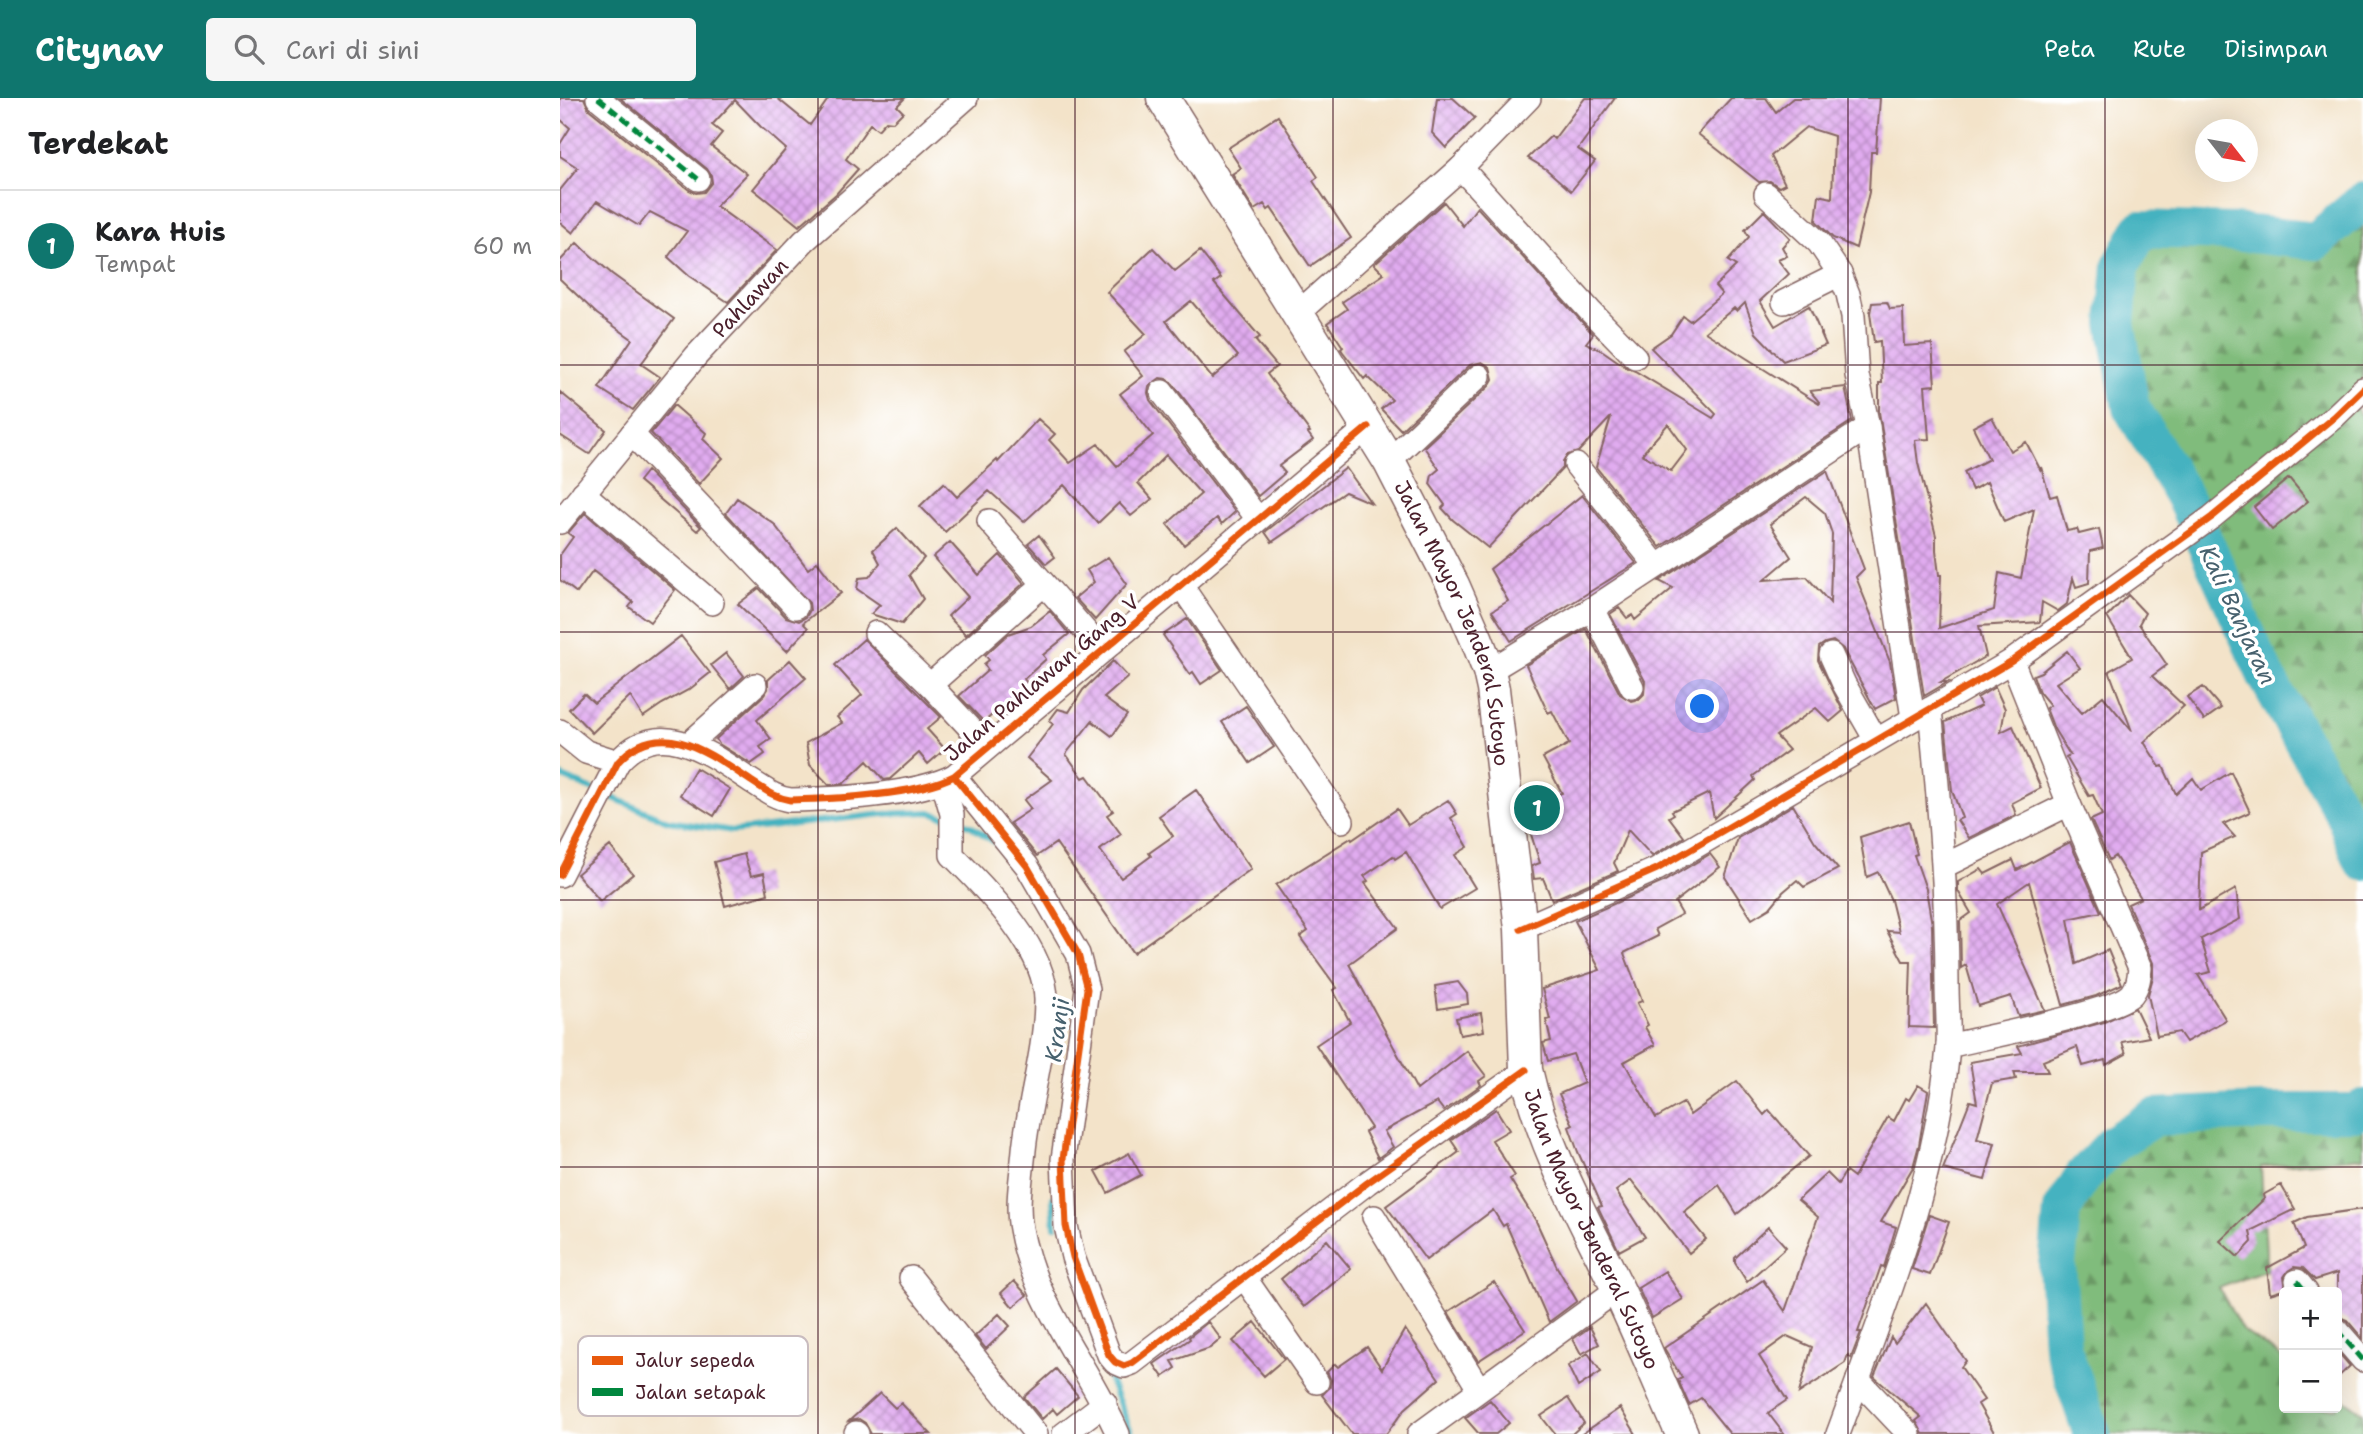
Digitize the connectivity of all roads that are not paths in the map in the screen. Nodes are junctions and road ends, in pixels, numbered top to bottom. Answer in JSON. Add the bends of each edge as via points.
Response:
{"nodes":[{"id":1,"x":598,"y":98,"type":"edge"},
{"id":2,"x":966,"y":98,"type":"edge"},
{"id":3,"x":1163,"y":98,"type":"edge"},
{"id":4,"x":1529,"y":98,"type":"edge"},
{"id":5,"x":1461,"y":168,"type":"junction"},
{"id":6,"x":698,"y":179,"type":"dead end"},
{"id":7,"x":1766,"y":194,"type":"dead end"},
{"id":8,"x":1840,"y":274,"type":"junction"},
{"id":9,"x":1784,"y":302,"type":"dead end"},
{"id":10,"x":1298,"y":313,"type":"junction"},
{"id":11,"x":1635,"y":357,"type":"dead end"},
{"id":12,"x":1479,"y":376,"type":"dead end"},
{"id":13,"x":2363,"y":389,"type":"edge"},
{"id":14,"x":1162,"y":393,"type":"dead end"},
{"id":15,"x":1368,"y":427,"type":"junction"},
{"id":16,"x":1868,"y":427,"type":"junction"},
{"id":17,"x":632,"y":434,"type":"junction"},
{"id":18,"x":1389,"y":461,"type":"junction"},
{"id":19,"x":1576,"y":465,"type":"dead end"},
{"id":20,"x":583,"y":493,"type":"junction"},
{"id":21,"x":1258,"y":519,"type":"junction"},
{"id":22,"x":560,"y":522,"type":"edge"},
{"id":23,"x":989,"y":522,"type":"dead end"},
{"id":24,"x":1656,"y":565,"type":"junction"},
{"id":25,"x":1180,"y":584,"type":"junction"},
{"id":26,"x":1043,"y":585,"type":"junction"},
{"id":27,"x":712,"y":603,"type":"dead end"},
{"id":28,"x":796,"y":607,"type":"dead end"},
{"id":29,"x":1592,"y":609,"type":"junction"},
{"id":30,"x":876,"y":633,"type":"dead end"},
{"id":31,"x":1102,"y":650,"type":"junction"},
{"id":32,"x":1831,"y":655,"type":"dead end"},
{"id":33,"x":2012,"y":661,"type":"junction"},
{"id":34,"x":1489,"y":671,"type":"junction"},
{"id":35,"x":755,"y":685,"type":"dead end"},
{"id":36,"x":930,"y":685,"type":"junction"},
{"id":37,"x":1632,"y":687,"type":"dead end"},
{"id":38,"x":1921,"y":714,"type":"junction"},
{"id":39,"x":560,"y":732,"type":"edge"},
{"id":40,"x":1876,"y":740,"type":"junction"},
{"id":41,"x":689,"y":744,"type":"junction"},
{"id":42,"x":988,"y":746,"type":"junction"},
{"id":43,"x":618,"y":762,"type":"junction"},
{"id":44,"x":948,"y":779,"type":"junction"},
{"id":45,"x":2069,"y":804,"type":"junction"},
{"id":46,"x":1342,"y":821,"type":"dead end"},
{"id":47,"x":1944,"y":866,"type":"junction"},
{"id":48,"x":560,"y":875,"type":"edge"},
{"id":49,"x":1521,"y":929,"type":"junction"},
{"id":50,"x":1948,"y":1046,"type":"junction"},
{"id":51,"x":1526,"y":1070,"type":"junction"},
{"id":52,"x":1374,"y":1217,"type":"dead end"},
{"id":53,"x":911,"y":1278,"type":"dead end"},
{"id":54,"x":1244,"y":1278,"type":"junction"},
{"id":55,"x":1618,"y":1289,"type":"junction"},
{"id":56,"x":2342,"y":1336,"type":"edge"},
{"id":57,"x":2363,"y":1360,"type":"edge"},
{"id":58,"x":1858,"y":1380,"type":"junction"},
{"id":59,"x":1317,"y":1382,"type":"dead end"},
{"id":60,"x":1479,"y":1388,"type":"junction"},
{"id":61,"x":1105,"y":1403,"type":"junction"},
{"id":62,"x":1037,"y":1434,"type":"edge"},
{"id":63,"x":1064,"y":1434,"type":"edge"},
{"id":64,"x":1118,"y":1434,"type":"edge"},
{"id":65,"x":1419,"y":1434,"type":"edge"},
{"id":66,"x":1682,"y":1434,"type":"edge"},
{"id":67,"x":1838,"y":1434,"type":"edge"},
{"id":68,"x":1909,"y":1434,"type":"edge"}],
"edges":[{"from":1,"to":6,"type":"street"},
{"from":2,"to":17,"type":"street","name":"Pahlawan","via":[[804,241],[696,356]]},
{"from":3,"to":10,"type":"main road","name":"Jalan Mayor Jenderal Sutoyo"},
{"from":4,"to":5,"type":"street"},
{"from":5,"to":10,"type":"street"},
{"from":5,"to":11,"type":"street"},
{"from":7,"to":8,"type":"street","via":[[1806,229]]},
{"from":8,"to":9,"type":"street"},
{"from":8,"to":16,"type":"street","via":[[1853,316],[1857,375]]},
{"from":10,"to":15,"type":"main road","name":"Jalan Mayor Jenderal Sutoyo"},
{"from":12,"to":18,"type":"street"},
{"from":13,"to":33,"type":"street","via":[[2212,517]]},
{"from":14,"to":21,"type":"street"},
{"from":15,"to":18,"type":"main road","name":"Jalan Mayor Jenderal Sutoyo"},
{"from":15,"to":21,"type":"street","name":"Jalan Pahlawan Gang V"},
{"from":16,"to":24,"type":"street"},
{"from":16,"to":38,"type":"street"},
{"from":17,"to":20,"type":"street","name":"Pahlawan"},
{"from":17,"to":28,"type":"street"},
{"from":18,"to":34,"type":"main road","name":"Jalan Mayor Jenderal Sutoyo","via":[[1453,585]]},
{"from":19,"to":24,"type":"street"},
{"from":20,"to":22,"type":"street","name":"Pahlawan"},
{"from":20,"to":27,"type":"street"},
{"from":21,"to":25,"type":"street","name":"Jalan Pahlawan Gang V"},
{"from":23,"to":26,"type":"street"},
{"from":24,"to":29,"type":"street"},
{"from":25,"to":31,"type":"street","name":"Jalan Pahlawan Gang V"},
{"from":25,"to":46,"type":"street"},
{"from":26,"to":31,"type":"street"},
{"from":26,"to":36,"type":"street"},
{"from":29,"to":34,"type":"street"},
{"from":29,"to":37,"type":"street"},
{"from":30,"to":36,"type":"street"},
{"from":31,"to":42,"type":"street","name":"Jalan Pahlawan Gang V"},
{"from":32,"to":40,"type":"street"},
{"from":33,"to":38,"type":"street"},
{"from":33,"to":45,"type":"street"},
{"from":34,"to":49,"type":"main road","name":"Jalan Mayor Jenderal Sutoyo"},
{"from":35,"to":41,"type":"street"},
{"from":36,"to":42,"type":"street"},
{"from":38,"to":40,"type":"street"},
{"from":38,"to":47,"type":"street"},
{"from":39,"to":43,"type":"street","via":[[586,752]]},
{"from":40,"to":49,"type":"street","via":[[1657,869]]},
{"from":41,"to":43,"type":"street","name":"Jalan Pahlawan Gang V","via":[[659,739],[641,742]]},
{"from":41,"to":44,"type":"street","name":"Jalan Pahlawan Gang V","via":[[782,799],[912,790]]},
{"from":42,"to":44,"type":"street","name":"Jalan Pahlawan Gang V"},
{"from":43,"to":48,"type":"street","name":"Jalan Pahlawan Gang V"},
{"from":44,"to":54,"type":"street","via":[[1027,866],[1078,954],[1087,989],[1063,1159],[1066,1226],[1109,1355],[1124,1366],[1132,1363]]},
{"from":44,"to":61,"type":"street","via":[[952,855],[1017,927],[1040,971],[1047,1002],[1027,1125],[1021,1228],[1038,1287]]},
{"from":45,"to":47,"type":"street"},
{"from":45,"to":50,"type":"street","via":[[2140,968],[2139,981],[2121,1002]]},
{"from":47,"to":50,"type":"street"},
{"from":49,"to":51,"type":"main road","name":"Jalan Mayor Jenderal Sutoyo"},
{"from":50,"to":58,"type":"street","via":[[1930,1158],[1915,1217]]},
{"from":51,"to":54,"type":"street"},
{"from":51,"to":55,"type":"main road","name":"Jalan Mayor Jenderal Sutoyo","via":[[1541,1126]]},
{"from":52,"to":60,"type":"street"},
{"from":53,"to":62,"type":"street"},
{"from":54,"to":59,"type":"street"},
{"from":55,"to":60,"type":"street"},
{"from":55,"to":66,"type":"main road","name":"Jalan Mayor Jenderal Sutoyo"},
{"from":56,"to":57,"type":"street"},
{"from":58,"to":67,"type":"street"},
{"from":58,"to":68,"type":"street"},
{"from":60,"to":65,"type":"street"},
{"from":61,"to":63,"type":"street"},
{"from":61,"to":64,"type":"street"}]}
